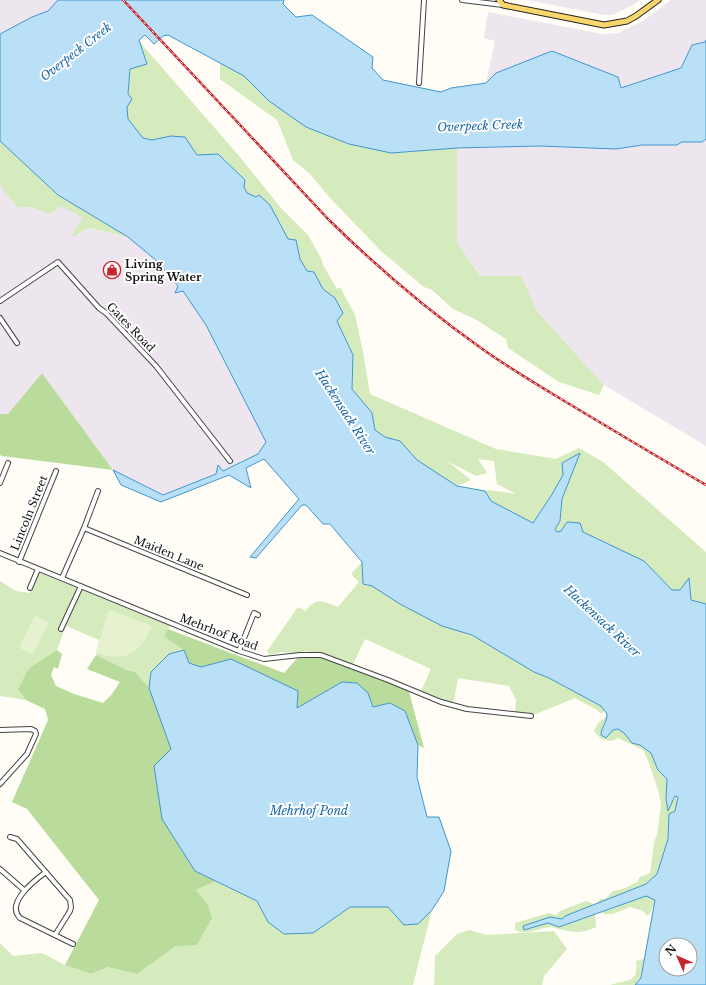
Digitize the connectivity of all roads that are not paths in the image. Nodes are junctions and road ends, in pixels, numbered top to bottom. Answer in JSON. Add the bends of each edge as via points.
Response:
{"nodes":[{"id":1,"x":424,"y":0,"type":"edge"},
{"id":2,"x":462,"y":0,"type":"edge"},
{"id":3,"x":658,"y":0,"type":"edge"},
{"id":4,"x":501,"y":2,"type":"edge"},
{"id":5,"x":419,"y":83,"type":"dead end"},
{"id":6,"x":0,"y":301,"type":"edge"},
{"id":7,"x":0,"y":318,"type":"edge"},
{"id":8,"x":17,"y":343,"type":"dead end"},
{"id":9,"x":230,"y":461,"type":"dead end"},
{"id":10,"x":8,"y":463,"type":"dead end"},
{"id":11,"x":56,"y":471,"type":"dead end"},
{"id":12,"x":0,"y":483,"type":"edge"},
{"id":13,"x":98,"y":491,"type":"dead end"},
{"id":14,"x":84,"y":528,"type":"junction"},
{"id":15,"x":0,"y":553,"type":"edge"},
{"id":16,"x":20,"y":562,"type":"junction"},
{"id":17,"x":38,"y":569,"type":"junction"},
{"id":18,"x":62,"y":578,"type":"junction"},
{"id":19,"x":81,"y":586,"type":"junction"},
{"id":20,"x":30,"y":588,"type":"dead end"},
{"id":21,"x":248,"y":594,"type":"dead end"},
{"id":22,"x":258,"y":615,"type":"dead end"},
{"id":23,"x":61,"y":629,"type":"dead end"},
{"id":24,"x":239,"y":651,"type":"junction"},
{"id":25,"x":531,"y":716,"type":"dead end"},
{"id":26,"x":0,"y":730,"type":"edge"},
{"id":27,"x":0,"y":784,"type":"edge"},
{"id":28,"x":10,"y":837,"type":"dead end"},
{"id":29,"x":0,"y":869,"type":"edge"},
{"id":30,"x":46,"y":872,"type":"junction"},
{"id":31,"x":24,"y":890,"type":"junction"},
{"id":32,"x":55,"y":935,"type":"junction"},
{"id":33,"x":73,"y":944,"type":"dead end"}],
"edges":[{"from":1,"to":5,"type":"street"},
{"from":2,"to":4,"type":"street"},
{"from":3,"to":4,"type":"main road","via":[[627,21],[604,25]]},
{"from":6,"to":9,"type":"street","name":"Gates Road","via":[[58,262],[156,366]]},
{"from":7,"to":8,"type":"street"},
{"from":10,"to":12,"type":"street"},
{"from":11,"to":16,"type":"street","name":"Lincoln Street"},
{"from":13,"to":14,"type":"street"},
{"from":14,"to":18,"type":"street"},
{"from":14,"to":21,"type":"street","name":"Maiden Lane"},
{"from":15,"to":16,"type":"street","name":"Mehrhof Road"},
{"from":16,"to":17,"type":"street","name":"Mehrhof Road"},
{"from":17,"to":18,"type":"street","name":"Mehrhof Road"},
{"from":17,"to":20,"type":"street"},
{"from":18,"to":19,"type":"street","name":"Mehrhof Road"},
{"from":19,"to":23,"type":"street"},
{"from":19,"to":24,"type":"street","name":"Mehrhof Road"},
{"from":22,"to":24,"type":"street","via":[[254,613]]},
{"from":24,"to":25,"type":"street","name":"Mehrhof Road","via":[[264,659],[300,655],[321,656],[441,702],[467,709]]},
{"from":26,"to":27,"type":"street","via":[[31,729],[36,734],[27,754]]},
{"from":28,"to":30,"type":"street","via":[[17,839]]},
{"from":29,"to":31,"type":"street"},
{"from":30,"to":31,"type":"street"},
{"from":30,"to":32,"type":"street","via":[[71,904],[70,911]]},
{"from":31,"to":32,"type":"street","via":[[16,906],[17,915]]},
{"from":32,"to":33,"type":"street"}]}
